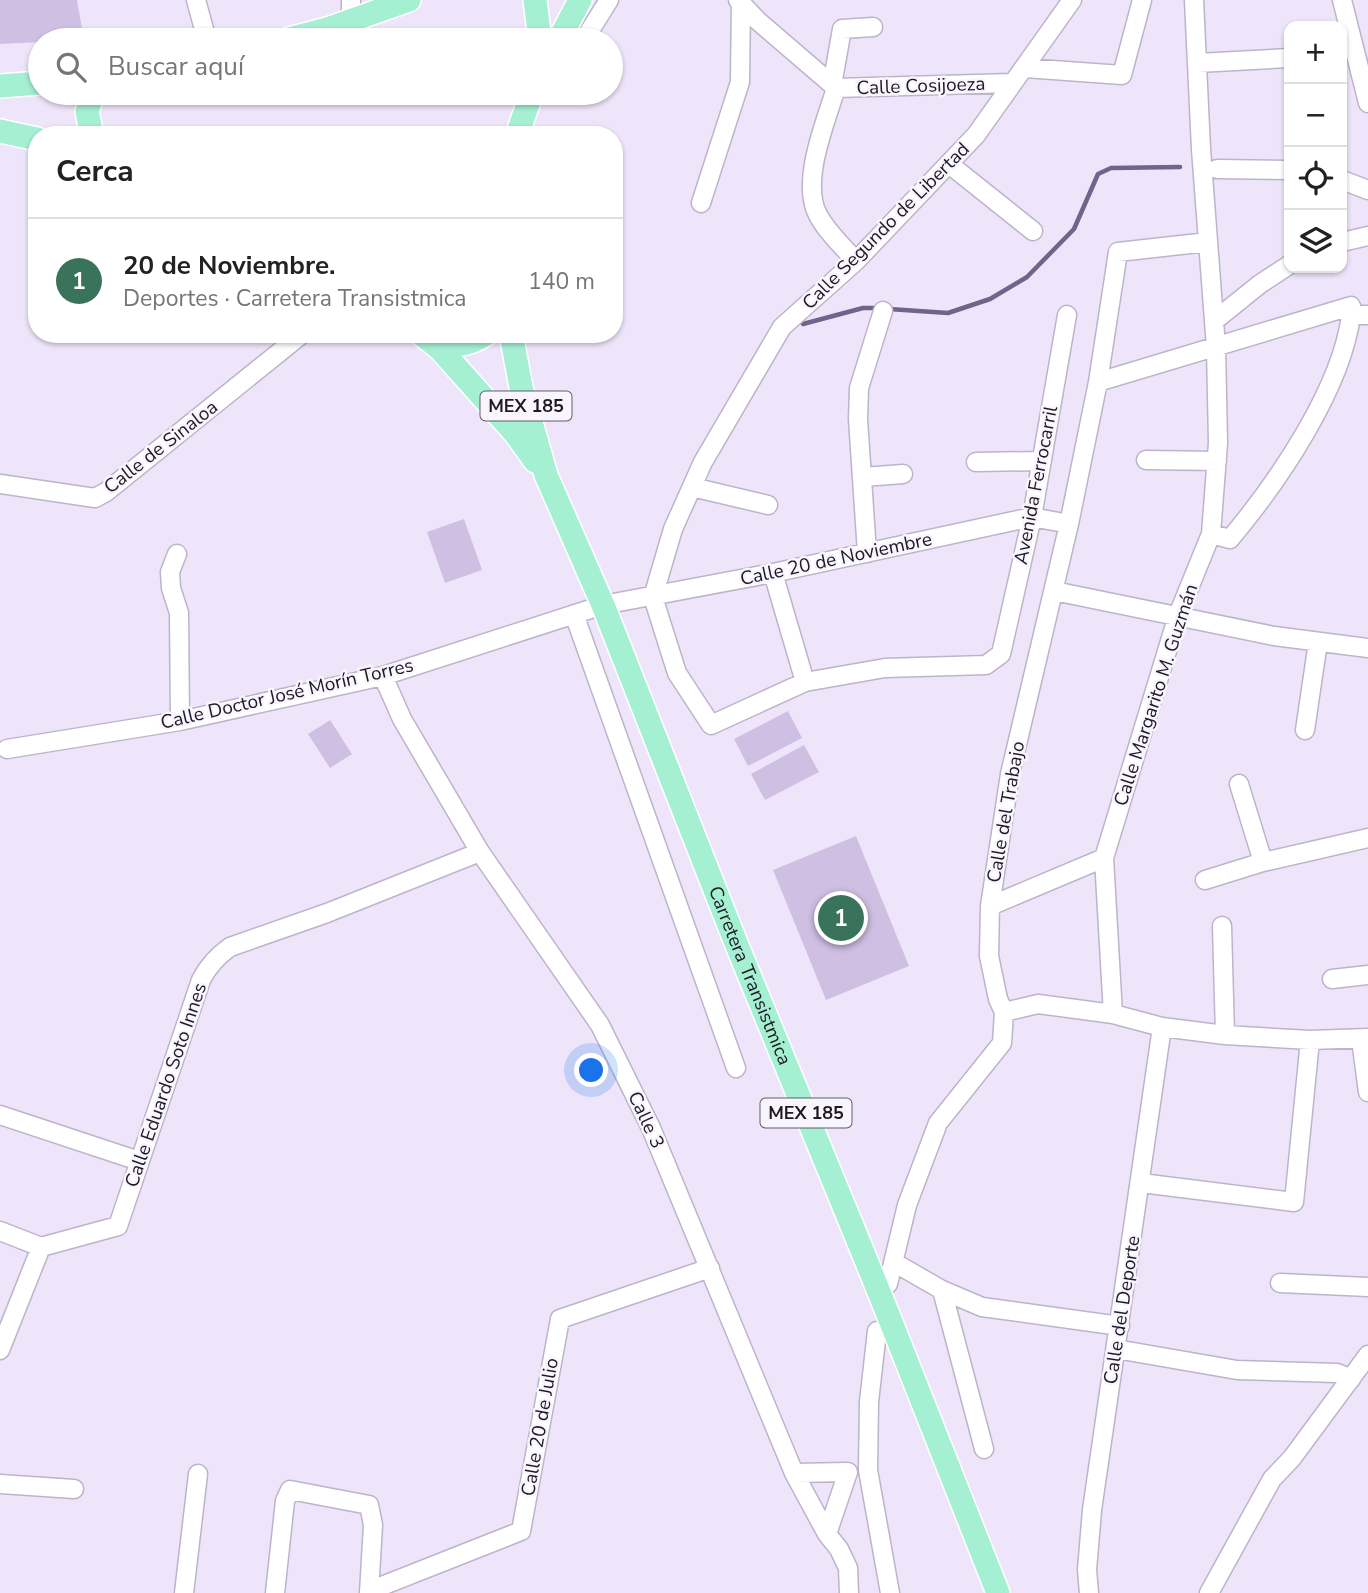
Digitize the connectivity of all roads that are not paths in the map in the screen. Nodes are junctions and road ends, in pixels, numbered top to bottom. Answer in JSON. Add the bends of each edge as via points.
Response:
{"nodes":[{"id":1,"x":196,"y":0,"type":"edge"},
{"id":2,"x":409,"y":0,"type":"edge"},
{"id":3,"x":535,"y":0,"type":"edge"},
{"id":4,"x":580,"y":0,"type":"edge"},
{"id":5,"x":609,"y":0,"type":"edge"},
{"id":6,"x":740,"y":0,"type":"edge"},
{"id":7,"x":1072,"y":0,"type":"edge"},
{"id":8,"x":1142,"y":0,"type":"edge"},
{"id":9,"x":1194,"y":0,"type":"edge"},
{"id":10,"x":1342,"y":0,"type":"edge"},
{"id":11,"x":351,"y":11,"type":"edge"},
{"id":12,"x":873,"y":27,"type":"dead end"},
{"id":13,"x":204,"y":28,"type":"edge"},
{"id":14,"x":312,"y":28,"type":"edge"},
{"id":15,"x":538,"y":28,"type":"edge"},
{"id":16,"x":565,"y":28,"type":"edge"},
{"id":17,"x":592,"y":28,"type":"edge"},
{"id":18,"x":1355,"y":55,"type":"edge"},
{"id":19,"x":1284,"y":58,"type":"edge"},
{"id":20,"x":1198,"y":63,"type":"junction"},
{"id":21,"x":1025,"y":68,"type":"junction"},
{"id":22,"x":1012,"y":83,"type":"junction"},
{"id":23,"x":28,"y":84,"type":"edge"},
{"id":24,"x":0,"y":86,"type":"edge"},
{"id":25,"x":836,"y":88,"type":"junction"},
{"id":26,"x":1368,"y":103,"type":"edge"},
{"id":27,"x":89,"y":105,"type":"edge"},
{"id":28,"x":530,"y":105,"type":"edge"},
{"id":29,"x":90,"y":126,"type":"edge"},
{"id":30,"x":521,"y":126,"type":"edge"},
{"id":31,"x":0,"y":131,"type":"edge"},
{"id":32,"x":28,"y":137,"type":"edge"},
{"id":33,"x":949,"y":164,"type":"junction"},
{"id":34,"x":1217,"y":169,"type":"dead end"},
{"id":35,"x":1284,"y":170,"type":"edge"},
{"id":36,"x":1347,"y":182,"type":"edge"},
{"id":37,"x":1368,"y":189,"type":"edge"},
{"id":38,"x":701,"y":203,"type":"dead end"},
{"id":39,"x":1033,"y":231,"type":"dead end"},
{"id":40,"x":1368,"y":236,"type":"edge"},
{"id":41,"x":1347,"y":241,"type":"edge"},
{"id":42,"x":1208,"y":242,"type":"junction"},
{"id":43,"x":856,"y":261,"type":"junction"},
{"id":44,"x":1284,"y":268,"type":"edge"},
{"id":45,"x":1360,"y":309,"type":"edge"},
{"id":46,"x":883,"y":312,"type":"dead end"},
{"id":47,"x":1067,"y":315,"type":"dead end"},
{"id":48,"x":1214,"y":321,"type":"junction"},
{"id":49,"x":291,"y":343,"type":"edge"},
{"id":50,"x":433,"y":343,"type":"edge"},
{"id":51,"x":440,"y":343,"type":"edge"},
{"id":52,"x":470,"y":343,"type":"edge"},
{"id":53,"x":514,"y":343,"type":"edge"},
{"id":54,"x":1216,"y":347,"type":"junction"},
{"id":55,"x":1098,"y":382,"type":"junction"},
{"id":56,"x":1146,"y":460,"type":"dead end"},
{"id":57,"x":1042,"y":461,"type":"junction"},
{"id":58,"x":1217,"y":461,"type":"junction"},
{"id":59,"x":976,"y":462,"type":"dead end"},
{"id":60,"x":903,"y":474,"type":"dead end"},
{"id":61,"x":546,"y":475,"type":"junction"},
{"id":62,"x":863,"y":477,"type":"junction"},
{"id":63,"x":0,"y":484,"type":"edge"},
{"id":64,"x":692,"y":487,"type":"junction"},
{"id":65,"x":768,"y":505,"type":"dead end"},
{"id":66,"x":1032,"y":517,"type":"junction"},
{"id":67,"x":1069,"y":524,"type":"junction"},
{"id":68,"x":1211,"y":534,"type":"junction"},
{"id":69,"x":867,"y":553,"type":"junction"},
{"id":70,"x":177,"y":554,"type":"dead end"},
{"id":71,"x":773,"y":573,"type":"junction"},
{"id":72,"x":1054,"y":591,"type":"junction"},
{"id":73,"x":653,"y":597,"type":"junction"},
{"id":74,"x":603,"y":605,"type":"junction"},
{"id":75,"x":574,"y":614,"type":"junction"},
{"id":76,"x":1178,"y":615,"type":"junction"},
{"id":77,"x":1318,"y":642,"type":"junction"},
{"id":78,"x":1368,"y":649,"type":"edge"},
{"id":79,"x":383,"y":676,"type":"junction"},
{"id":80,"x":805,"y":682,"type":"junction"},
{"id":81,"x":180,"y":721,"type":"junction"},
{"id":82,"x":1305,"y":730,"type":"dead end"},
{"id":83,"x":2,"y":748,"type":"edge"},
{"id":84,"x":1239,"y":784,"type":"dead end"},
{"id":85,"x":1368,"y":838,"type":"edge"},
{"id":86,"x":480,"y":852,"type":"junction"},
{"id":87,"x":1104,"y":858,"type":"junction"},
{"id":88,"x":1263,"y":862,"type":"junction"},
{"id":89,"x":1205,"y":880,"type":"dead end"},
{"id":90,"x":990,"y":906,"type":"junction"},
{"id":91,"x":1222,"y":926,"type":"dead end"},
{"id":92,"x":1368,"y":975,"type":"edge"},
{"id":93,"x":1332,"y":979,"type":"dead end"},
{"id":94,"x":1004,"y":1012,"type":"junction"},
{"id":95,"x":1112,"y":1014,"type":"junction"},
{"id":96,"x":1162,"y":1027,"type":"junction"},
{"id":97,"x":1225,"y":1035,"type":"junction"},
{"id":98,"x":1364,"y":1038,"type":"edge"},
{"id":99,"x":1310,"y":1040,"type":"junction"},
{"id":100,"x":736,"y":1068,"type":"dead end"},
{"id":101,"x":1368,"y":1092,"type":"edge"},
{"id":102,"x":0,"y":1115,"type":"edge"},
{"id":103,"x":139,"y":1161,"type":"junction"},
{"id":104,"x":1141,"y":1183,"type":"junction"},
{"id":105,"x":0,"y":1231,"type":"edge"},
{"id":106,"x":41,"y":1247,"type":"junction"},
{"id":107,"x":895,"y":1263,"type":"junction"},
{"id":108,"x":710,"y":1268,"type":"junction"},
{"id":109,"x":881,"y":1283,"type":"junction"},
{"id":110,"x":1280,"y":1283,"type":"dead end"},
{"id":111,"x":1368,"y":1287,"type":"edge"},
{"id":112,"x":942,"y":1290,"type":"junction"},
{"id":113,"x":883,"y":1324,"type":"junction"},
{"id":114,"x":1120,"y":1326,"type":"junction"},
{"id":115,"x":1116,"y":1349,"type":"junction"},
{"id":116,"x":0,"y":1350,"type":"edge"},
{"id":117,"x":1368,"y":1355,"type":"edge"},
{"id":118,"x":1352,"y":1379,"type":"junction"},
{"id":119,"x":984,"y":1449,"type":"dead end"},
{"id":120,"x":868,"y":1470,"type":"junction"},
{"id":121,"x":848,"y":1472,"type":"junction"},
{"id":122,"x":794,"y":1473,"type":"junction"},
{"id":123,"x":198,"y":1474,"type":"dead end"},
{"id":124,"x":0,"y":1484,"type":"edge"},
{"id":125,"x":74,"y":1489,"type":"dead end"},
{"id":126,"x":827,"y":1534,"type":"junction"},
{"id":127,"x":369,"y":1592,"type":"edge"},
{"id":128,"x":184,"y":1593,"type":"edge"},
{"id":129,"x":275,"y":1593,"type":"edge"},
{"id":130,"x":849,"y":1593,"type":"edge"},
{"id":131,"x":890,"y":1593,"type":"edge"},
{"id":132,"x":998,"y":1593,"type":"edge"},
{"id":133,"x":1089,"y":1593,"type":"edge"},
{"id":134,"x":1209,"y":1593,"type":"edge"}],
"edges":[{"from":1,"to":13,"type":"street"},
{"from":2,"to":11,"type":"main road"},
{"from":3,"to":15,"type":"main road"},
{"from":4,"to":16,"type":"main road"},
{"from":5,"to":17,"type":"street"},
{"from":6,"to":25,"type":"street","name":"Calle Cosijoeza"},
{"from":6,"to":38,"type":"street","via":[[740,82]]},
{"from":7,"to":21,"type":"street","name":"Calle Segundo de Libertad"},
{"from":8,"to":21,"type":"street","via":[[1122,75]]},
{"from":9,"to":20,"type":"street","name":"Calle Margarito M. Guzmán"},
{"from":10,"to":18,"type":"street"},
{"from":11,"to":14,"type":"main road"},
{"from":12,"to":25,"type":"street","via":[[842,29],[833,80]]},
{"from":18,"to":26,"type":"street"},
{"from":19,"to":20,"type":"street"},
{"from":20,"to":42,"type":"street","name":"Calle Margarito M. Guzmán"},
{"from":21,"to":22,"type":"street","name":"Calle Segundo de Libertad"},
{"from":22,"to":25,"type":"street","name":"Calle Cosijoeza"},
{"from":22,"to":33,"type":"street","name":"Calle Segundo de Libertad","via":[[976,135]]},
{"from":23,"to":24,"type":"main road"},
{"from":25,"to":43,"type":"street","via":[[816,153],[812,197],[824,225]]},
{"from":27,"to":29,"type":"main road"},
{"from":28,"to":30,"type":"main road"},
{"from":31,"to":32,"type":"main road"},
{"from":33,"to":39,"type":"street"},
{"from":33,"to":43,"type":"street","name":"Calle Segundo de Libertad"},
{"from":34,"to":35,"type":"street"},
{"from":36,"to":37,"type":"street"},
{"from":40,"to":41,"type":"street"},
{"from":42,"to":48,"type":"street","name":"Calle Margarito M. Guzmán"},
{"from":42,"to":55,"type":"street","name":"Calle del Trabajo","via":[[1118,252]]},
{"from":43,"to":64,"type":"street","name":"Calle Segundo de Libertad","via":[[782,327]]},
{"from":44,"to":48,"type":"street"},
{"from":45,"to":54,"type":"street"},
{"from":45,"to":68,"type":"street","via":[[1313,420],[1230,539]]},
{"from":46,"to":62,"type":"street","via":[[859,388]]},
{"from":47,"to":57,"type":"street","name":"Avenida Ferrocarril"},
{"from":48,"to":54,"type":"street","name":"Calle Margarito M. Guzmán"},
{"from":49,"to":63,"type":"street","name":"Calle de Sinaloa","via":[[94,498]]},
{"from":50,"to":61,"type":"main road","name":"Carretera Transistmica","number":"MEX 185"},
{"from":51,"to":52,"type":"main road"},
{"from":53,"to":61,"type":"main road","name":"Carretera Transistmica","number":"MEX 185"},
{"from":54,"to":55,"type":"street"},
{"from":54,"to":58,"type":"street","name":"Calle Margarito M. Guzmán"},
{"from":55,"to":67,"type":"street","name":"Calle del Trabajo"},
{"from":56,"to":58,"type":"street"},
{"from":57,"to":59,"type":"street"},
{"from":57,"to":66,"type":"street","name":"Avenida Ferrocarril"},
{"from":58,"to":68,"type":"street","name":"Calle Margarito M. Guzmán"},
{"from":60,"to":62,"type":"street"},
{"from":61,"to":74,"type":"main road","name":"Carretera Transistmica","number":"MEX 185"},
{"from":62,"to":69,"type":"street"},
{"from":64,"to":65,"type":"street"},
{"from":64,"to":73,"type":"street","name":"Calle Segundo de Libertad","via":[[673,529]]},
{"from":66,"to":67,"type":"street","name":"Calle 20 de Noviembre"},
{"from":66,"to":69,"type":"street","name":"Calle 20 de Noviembre"},
{"from":66,"to":80,"type":"street","name":"Avenida Ferrocarril","via":[[1001,654],[986,665],[885,668]]},
{"from":67,"to":72,"type":"street","name":"Calle del Trabajo"},
{"from":68,"to":76,"type":"street","name":"Calle Margarito M. Guzmán"},
{"from":69,"to":71,"type":"street","name":"Calle 20 de Noviembre"},
{"from":70,"to":81,"type":"street","via":[[170,572],[179,612]]},
{"from":71,"to":73,"type":"street","name":"Calle 20 de Noviembre"},
{"from":71,"to":80,"type":"street"},
{"from":72,"to":76,"type":"street"},
{"from":72,"to":90,"type":"street","name":"Calle del Trabajo","via":[[1010,774]]},
{"from":73,"to":74,"type":"street","name":"Calle 20 de Noviembre"},
{"from":73,"to":80,"type":"street","via":[[677,673],[712,725]]},
{"from":74,"to":75,"type":"street","name":"Calle Doctor José Morín Torres"},
{"from":74,"to":109,"type":"main road","name":"Carretera Transistmica","number":"MEX 185","via":[[736,943]]},
{"from":75,"to":79,"type":"street","name":"Calle Doctor José Morín Torres"},
{"from":75,"to":100,"type":"street"},
{"from":76,"to":77,"type":"street"},
{"from":76,"to":87,"type":"street","name":"Calle Margarito M. Guzmán"},
{"from":77,"to":78,"type":"street"},
{"from":77,"to":82,"type":"street"},
{"from":79,"to":81,"type":"street","name":"Calle Doctor José Morín Torres"},
{"from":79,"to":86,"type":"street","name":"Calle 3","via":[[402,719]]},
{"from":81,"to":83,"type":"street","name":"Calle Doctor José Morín Torres"},
{"from":84,"to":88,"type":"street"},
{"from":85,"to":88,"type":"street"},
{"from":86,"to":103,"type":"street","name":"Calle Eduardo Soto Innes","via":[[230,947],[217,956],[201,981]]},
{"from":86,"to":108,"type":"street","name":"Calle 3","via":[[600,1025],[651,1128]]},
{"from":87,"to":90,"type":"street"},
{"from":87,"to":95,"type":"street","name":"Calle Margarito M. Guzmán"},
{"from":88,"to":89,"type":"street"},
{"from":90,"to":94,"type":"street","name":"Calle del Trabajo","via":[[989,956]]},
{"from":91,"to":97,"type":"street"},
{"from":92,"to":93,"type":"street"},
{"from":94,"to":95,"type":"street","via":[[1038,1004]]},
{"from":94,"to":107,"type":"street","via":[[1002,1043],[938,1123],[908,1205]]},
{"from":95,"to":96,"type":"street"},
{"from":96,"to":97,"type":"street"},
{"from":96,"to":104,"type":"street","name":"Calle del Deporte"},
{"from":97,"to":99,"type":"street"},
{"from":98,"to":99,"type":"street"},
{"from":98,"to":101,"type":"street"},
{"from":99,"to":104,"type":"street","via":[[1294,1202]]},
{"from":102,"to":103,"type":"street"},
{"from":103,"to":106,"type":"street","name":"Calle Eduardo Soto Innes","via":[[118,1226]]},
{"from":104,"to":114,"type":"street","name":"Calle del Deporte"},
{"from":105,"to":106,"type":"street"},
{"from":106,"to":116,"type":"street"},
{"from":107,"to":109,"type":"street"},
{"from":107,"to":112,"type":"street"},
{"from":108,"to":122,"type":"street","name":"Calle 3"},
{"from":108,"to":127,"type":"street","name":"Calle 20 de Julio","via":[[560,1319],[521,1531]]},
{"from":109,"to":113,"type":"main road","name":"Carretera Transistmica","number":"MEX 185","bridge":true},
{"from":110,"to":111,"type":"street"},
{"from":112,"to":114,"type":"street","via":[[982,1307]]},
{"from":112,"to":119,"type":"street"},
{"from":113,"to":120,"type":"street","via":[[869,1402]]},
{"from":113,"to":132,"type":"main road","name":"Carretera Transistmica","number":"MEX 185"},
{"from":114,"to":115,"type":"street","name":"Calle del Deporte"},
{"from":115,"to":118,"type":"street","via":[[1237,1370],[1337,1373]]},
{"from":115,"to":133,"type":"street","name":"Calle del Deporte","via":[[1092,1510]]},
{"from":117,"to":118,"type":"street"},
{"from":118,"to":134,"type":"street","via":[[1272,1479]]},
{"from":120,"to":121,"type":"street"},
{"from":120,"to":131,"type":"street"},
{"from":121,"to":122,"type":"street"},
{"from":121,"to":126,"type":"street"},
{"from":122,"to":126,"type":"street","name":"Calle 3"},
{"from":123,"to":128,"type":"street"},
{"from":124,"to":125,"type":"street"},
{"from":126,"to":130,"type":"street","name":"Calle 3","via":[[848,1568]]},
{"from":127,"to":129,"type":"street","via":[[373,1525],[369,1505],[290,1490]]}]}
